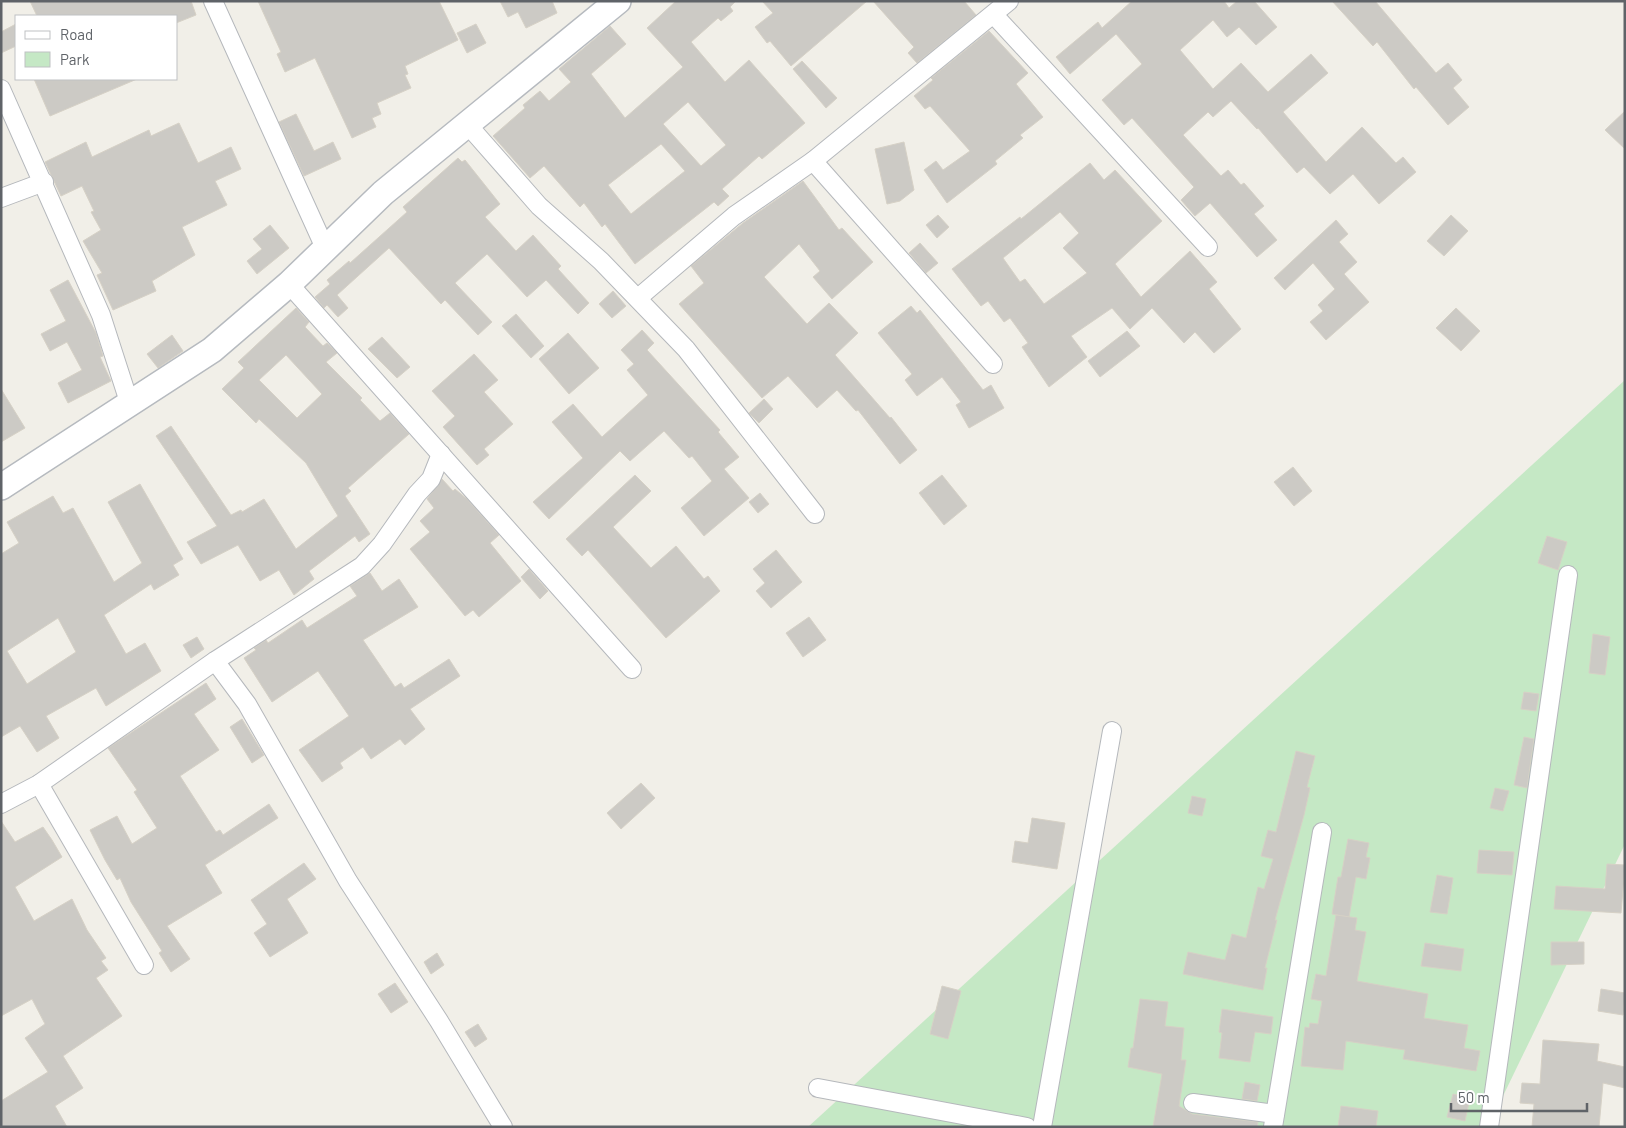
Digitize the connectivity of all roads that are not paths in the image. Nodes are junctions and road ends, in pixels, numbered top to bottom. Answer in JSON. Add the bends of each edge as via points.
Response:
{"nodes":[{"id":1,"x":618,"y":1,"type":"edge"},
{"id":2,"x":1009,"y":1,"type":"edge"},
{"id":3,"x":214,"y":2,"type":"edge"},
{"id":4,"x":994,"y":15,"type":"junction"},
{"id":5,"x":1,"y":89,"type":"edge"},
{"id":6,"x":467,"y":124,"type":"junction"},
{"id":7,"x":813,"y":161,"type":"junction"},
{"id":8,"x":44,"y":182,"type":"junction"},
{"id":9,"x":1,"y":198,"type":"edge"},
{"id":10,"x":1208,"y":247,"type":"dead end"},
{"id":11,"x":325,"y":248,"type":"junction"},
{"id":12,"x":289,"y":284,"type":"junction"},
{"id":13,"x":638,"y":298,"type":"junction"},
{"id":14,"x":993,"y":364,"type":"dead end"},
{"id":15,"x":130,"y":405,"type":"junction"},
{"id":16,"x":441,"y":454,"type":"junction"},
{"id":17,"x":1,"y":487,"type":"edge"},
{"id":18,"x":815,"y":514,"type":"dead end"},
{"id":19,"x":1568,"y":575,"type":"dead end"},
{"id":20,"x":215,"y":661,"type":"junction"},
{"id":21,"x":632,"y":669,"type":"dead end"},
{"id":22,"x":1112,"y":731,"type":"dead end"},
{"id":23,"x":39,"y":784,"type":"junction"},
{"id":24,"x":1,"y":804,"type":"edge"},
{"id":25,"x":1322,"y":832,"type":"dead end"},
{"id":26,"x":144,"y":965,"type":"dead end"},
{"id":27,"x":818,"y":1088,"type":"dead end"},
{"id":28,"x":1193,"y":1103,"type":"dead end"},
{"id":29,"x":1274,"y":1121,"type":"edge"},
{"id":30,"x":503,"y":1127,"type":"edge"},
{"id":31,"x":1027,"y":1127,"type":"edge"},
{"id":32,"x":1042,"y":1127,"type":"edge"},
{"id":33,"x":1489,"y":1127,"type":"edge"}],
"edges":[{"from":1,"to":6,"type":"street"},
{"from":2,"to":4,"type":"street"},
{"from":3,"to":11,"type":"street"},
{"from":4,"to":7,"type":"street"},
{"from":4,"to":10,"type":"street"},
{"from":5,"to":8,"type":"street"},
{"from":6,"to":11,"type":"street","via":[[383,194]]},
{"from":6,"to":13,"type":"street","via":[[539,206]]},
{"from":7,"to":13,"type":"street","via":[[734,216]]},
{"from":7,"to":14,"type":"street"},
{"from":8,"to":9,"type":"street"},
{"from":8,"to":15,"type":"street","via":[[102,315]]},
{"from":11,"to":12,"type":"street"},
{"from":12,"to":15,"type":"street","via":[[212,350]]},
{"from":12,"to":16,"type":"street"},
{"from":13,"to":18,"type":"street","via":[[686,349]]},
{"from":15,"to":17,"type":"street"},
{"from":16,"to":20,"type":"street","via":[[431,479],[362,566]]},
{"from":16,"to":21,"type":"street"},
{"from":19,"to":33,"type":"street"},
{"from":20,"to":23,"type":"street"},
{"from":20,"to":30,"type":"street","via":[[247,704],[348,881]]},
{"from":22,"to":32,"type":"street"},
{"from":23,"to":24,"type":"street"},
{"from":23,"to":26,"type":"street"},
{"from":25,"to":29,"type":"street"},
{"from":27,"to":31,"type":"street"},
{"from":28,"to":29,"type":"street"}]}
